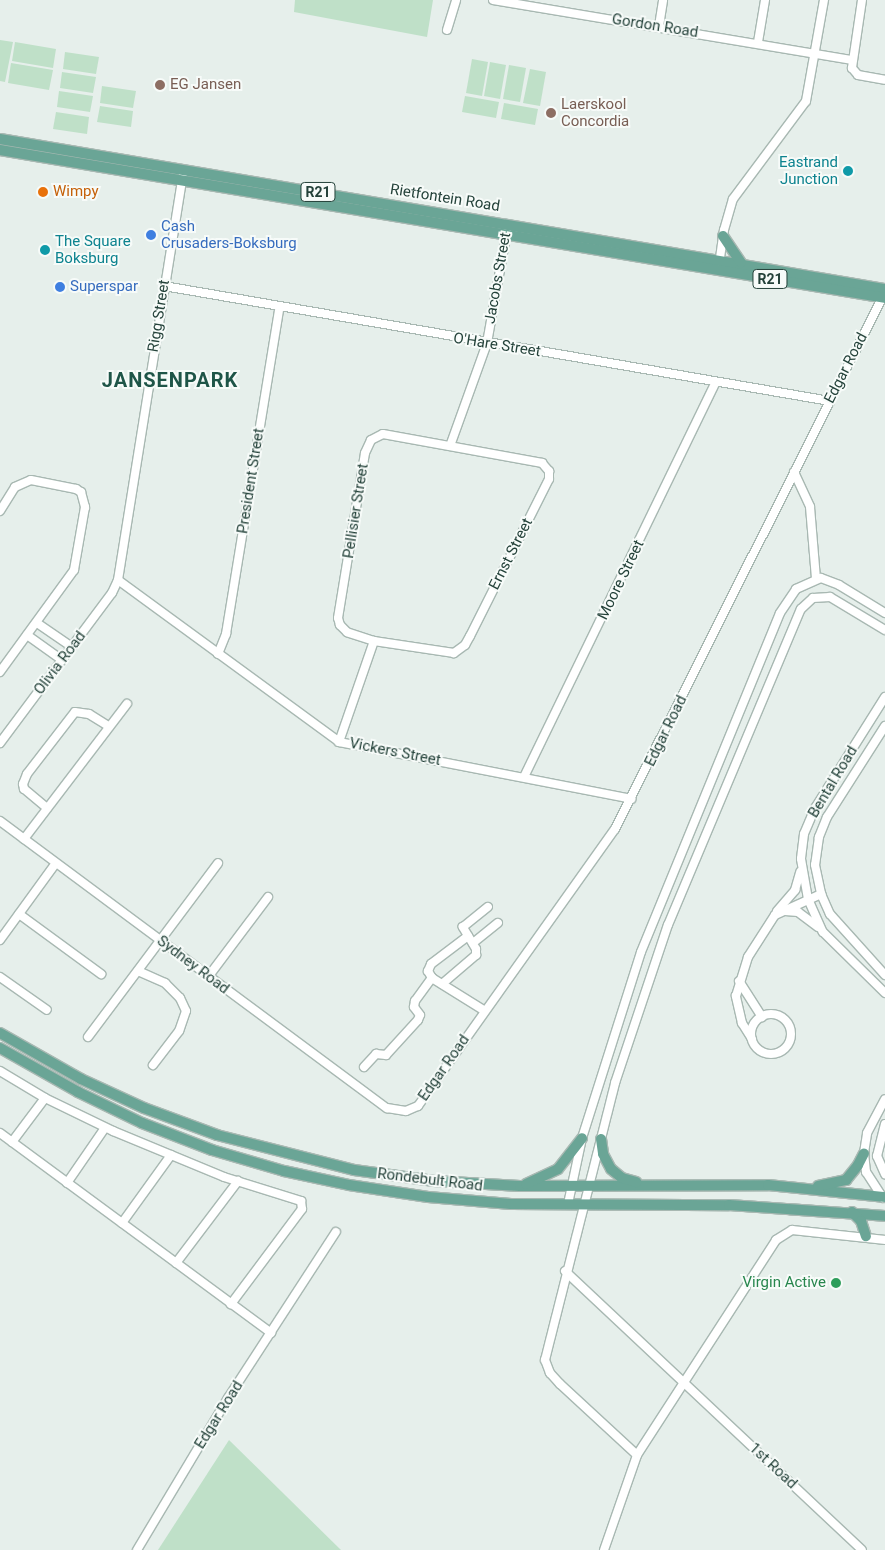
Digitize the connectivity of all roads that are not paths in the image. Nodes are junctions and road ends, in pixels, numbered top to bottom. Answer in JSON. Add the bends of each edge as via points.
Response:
{"nodes":[{"id":1,"x":456,"y":0,"type":"edge"},
{"id":2,"x":493,"y":0,"type":"edge"},
{"id":3,"x":560,"y":0,"type":"edge"},
{"id":4,"x":663,"y":0,"type":"edge"},
{"id":5,"x":765,"y":0,"type":"edge"},
{"id":6,"x":824,"y":0,"type":"edge"},
{"id":7,"x":862,"y":0,"type":"edge"},
{"id":8,"x":558,"y":10,"type":"junction"},
{"id":9,"x":659,"y":26,"type":"junction"},
{"id":10,"x":447,"y":30,"type":"dead end"},
{"id":11,"x":758,"y":42,"type":"junction"},
{"id":12,"x":815,"y":52,"type":"junction"},
{"id":13,"x":851,"y":60,"type":"junction"},
{"id":14,"x":885,"y":80,"type":"edge"},
{"id":15,"x":0,"y":140,"type":"edge"},
{"id":16,"x":0,"y":150,"type":"edge"},
{"id":17,"x":183,"y":171,"type":"junction"},
{"id":18,"x":181,"y":182,"type":"junction"},
{"id":19,"x":290,"y":188,"type":"junction"},
{"id":20,"x":288,"y":201,"type":"junction"},
{"id":21,"x":508,"y":224,"type":"junction"},
{"id":22,"x":560,"y":233,"type":"junction"},
{"id":23,"x":506,"y":236,"type":"junction"},
{"id":24,"x":723,"y":236,"type":"junction"},
{"id":25,"x":558,"y":244,"type":"junction"},
{"id":26,"x":720,"y":260,"type":"junction"},
{"id":27,"x":741,"y":263,"type":"junction"},
{"id":28,"x":718,"y":271,"type":"junction"},
{"id":29,"x":164,"y":286,"type":"junction"},
{"id":30,"x":884,"y":295,"type":"edge"},
{"id":31,"x":280,"y":306,"type":"junction"},
{"id":32,"x":487,"y":343,"type":"junction"},
{"id":33,"x":716,"y":382,"type":"junction"},
{"id":34,"x":830,"y":400,"type":"junction"},
{"id":35,"x":450,"y":446,"type":"junction"},
{"id":36,"x":794,"y":472,"type":"junction"},
{"id":37,"x":0,"y":510,"type":"edge"},
{"id":38,"x":816,"y":579,"type":"junction"},
{"id":39,"x":118,"y":580,"type":"junction"},
{"id":40,"x":885,"y":614,"type":"edge"},
{"id":41,"x":37,"y":623,"type":"junction"},
{"id":42,"x":885,"y":630,"type":"edge"},
{"id":43,"x":27,"y":635,"type":"junction"},
{"id":44,"x":374,"y":641,"type":"junction"},
{"id":45,"x":72,"y":647,"type":"junction"},
{"id":46,"x":218,"y":654,"type":"junction"},
{"id":47,"x":62,"y":660,"type":"junction"},
{"id":48,"x":0,"y":672,"type":"edge"},
{"id":49,"x":885,"y":697,"type":"edge"},
{"id":50,"x":127,"y":704,"type":"dead end"},
{"id":51,"x":108,"y":726,"type":"junction"},
{"id":52,"x":885,"y":726,"type":"edge"},
{"id":53,"x":339,"y":742,"type":"junction"},
{"id":54,"x":0,"y":743,"type":"edge"},
{"id":55,"x":524,"y":777,"type":"junction"},
{"id":56,"x":632,"y":799,"type":"junction"},
{"id":57,"x":47,"y":808,"type":"junction"},
{"id":58,"x":0,"y":821,"type":"edge"},
{"id":59,"x":24,"y":839,"type":"junction"},
{"id":60,"x":56,"y":863,"type":"junction"},
{"id":61,"x":218,"y":863,"type":"dead end"},
{"id":62,"x":801,"y":870,"type":"junction"},
{"id":63,"x":821,"y":894,"type":"junction"},
{"id":64,"x":268,"y":897,"type":"dead end"},
{"id":65,"x":808,"y":899,"type":"junction"},
{"id":66,"x":488,"y":907,"type":"dead end"},
{"id":67,"x":19,"y":914,"type":"junction"},
{"id":68,"x":776,"y":914,"type":"junction"},
{"id":69,"x":498,"y":923,"type":"dead end"},
{"id":70,"x":823,"y":932,"type":"junction"},
{"id":71,"x":0,"y":940,"type":"edge"},
{"id":72,"x":471,"y":940,"type":"junction"},
{"id":73,"x":162,"y":942,"type":"junction"},
{"id":74,"x":138,"y":972,"type":"junction"},
{"id":75,"x":101,"y":974,"type":"dead end"},
{"id":76,"x":885,"y":975,"type":"edge"},
{"id":77,"x":0,"y":977,"type":"edge"},
{"id":78,"x":208,"y":977,"type":"junction"},
{"id":79,"x":432,"y":978,"type":"junction"},
{"id":80,"x":739,"y":981,"type":"junction"},
{"id":81,"x":442,"y":984,"type":"junction"},
{"id":82,"x":885,"y":993,"type":"edge"},
{"id":83,"x":47,"y":1010,"type":"dead end"},
{"id":84,"x":485,"y":1011,"type":"junction"},
{"id":85,"x":762,"y":1017,"type":"junction"},
{"id":86,"x":0,"y":1033,"type":"edge"},
{"id":87,"x":88,"y":1037,"type":"dead end"},
{"id":88,"x":752,"y":1038,"type":"junction"},
{"id":89,"x":0,"y":1048,"type":"edge"},
{"id":90,"x":153,"y":1065,"type":"dead end"},
{"id":91,"x":364,"y":1067,"type":"dead end"},
{"id":92,"x":0,"y":1071,"type":"edge"},
{"id":93,"x":45,"y":1098,"type":"junction"},
{"id":94,"x":885,"y":1099,"type":"edge"},
{"id":95,"x":386,"y":1108,"type":"joint"},
{"id":96,"x":885,"y":1124,"type":"edge"},
{"id":97,"x":105,"y":1128,"type":"junction"},
{"id":98,"x":0,"y":1134,"type":"edge"},
{"id":99,"x":582,"y":1138,"type":"junction"},
{"id":100,"x":601,"y":1139,"type":"junction"},
{"id":101,"x":12,"y":1142,"type":"junction"},
{"id":102,"x":864,"y":1153,"type":"junction"},
{"id":103,"x":171,"y":1155,"type":"junction"},
{"id":104,"x":885,"y":1174,"type":"edge"},
{"id":105,"x":238,"y":1181,"type":"junction"},
{"id":106,"x":67,"y":1183,"type":"junction"},
{"id":107,"x":646,"y":1185,"type":"junction"},
{"id":108,"x":520,"y":1186,"type":"junction"},
{"id":109,"x":571,"y":1187,"type":"junction"},
{"id":110,"x":588,"y":1187,"type":"junction"},
{"id":111,"x":802,"y":1188,"type":"junction"},
{"id":112,"x":884,"y":1197,"type":"edge"},
{"id":113,"x":568,"y":1204,"type":"junction"},
{"id":114,"x":584,"y":1205,"type":"junction"},
{"id":115,"x":852,"y":1212,"type":"junction"},
{"id":116,"x":885,"y":1216,"type":"edge"},
{"id":117,"x":122,"y":1223,"type":"junction"},
{"id":118,"x":336,"y":1232,"type":"dead end"},
{"id":119,"x":866,"y":1236,"type":"junction"},
{"id":120,"x":885,"y":1240,"type":"edge"},
{"id":121,"x":176,"y":1263,"type":"junction"},
{"id":122,"x":565,"y":1271,"type":"junction"},
{"id":123,"x":231,"y":1304,"type":"junction"},
{"id":124,"x":271,"y":1333,"type":"junction"},
{"id":125,"x":684,"y":1381,"type":"junction"},
{"id":126,"x":637,"y":1455,"type":"junction"},
{"id":127,"x":137,"y":1550,"type":"edge"},
{"id":128,"x":604,"y":1550,"type":"edge"},
{"id":129,"x":862,"y":1550,"type":"edge"}],
"edges":[{"from":1,"to":10,"type":"street"},
{"from":2,"to":8,"type":"street","name":"Gordon Road"},
{"from":3,"to":8,"type":"street"},
{"from":4,"to":9,"type":"street"},
{"from":5,"to":11,"type":"street"},
{"from":6,"to":12,"type":"street"},
{"from":7,"to":13,"type":"street"},
{"from":8,"to":9,"type":"street","name":"Gordon Road"},
{"from":9,"to":11,"type":"street","name":"Gordon Road"},
{"from":11,"to":12,"type":"street","name":"Gordon Road"},
{"from":12,"to":13,"type":"street","name":"Gordon Road"},
{"from":12,"to":24,"type":"street","via":[[805,103],[736,194],[729,208]]},
{"from":13,"to":14,"type":"street","via":[[858,75]]},
{"from":15,"to":17,"type":"main road","name":"Rietfontein Road","number":"R21"},
{"from":16,"to":18,"type":"main road","name":"Rietfontein Road","number":"R21"},
{"from":17,"to":18,"type":"street","name":"Rigg Street"},
{"from":17,"to":19,"type":"main road","name":"Rietfontein Road","number":"R21"},
{"from":18,"to":20,"type":"main road","name":"Rietfontein Road","number":"R21"},
{"from":18,"to":29,"type":"street","name":"Rigg Street"},
{"from":19,"to":20,"type":"main road"},
{"from":19,"to":21,"type":"main road","name":"Rietfontein Road","number":"R21"},
{"from":20,"to":23,"type":"main road","name":"Rietfontein Road","number":"R21"},
{"from":21,"to":22,"type":"main road","name":"Rietfontein Road","number":"R21"},
{"from":21,"to":23,"type":"street","name":"Jacobs Street"},
{"from":22,"to":25,"type":"main road"},
{"from":22,"to":26,"type":"main road","name":"Rietfontein Road","number":"R21"},
{"from":23,"to":25,"type":"main road","name":"Rietfontein Road","number":"R21"},
{"from":23,"to":32,"type":"street","name":"Jacobs Street"},
{"from":24,"to":26,"type":"street"},
{"from":24,"to":27,"type":"main road"},
{"from":25,"to":28,"type":"main road","name":"Rietfontein Road","number":"R21"},
{"from":26,"to":27,"type":"main road","name":"Rietfontein Road","number":"R21"},
{"from":26,"to":28,"type":"street"},
{"from":27,"to":30,"type":"main road","name":"Rietfontein Road","number":"R21"},
{"from":28,"to":30,"type":"main road","name":"Rietfontein Road","number":"R21"},
{"from":29,"to":31,"type":"street","name":"O'Hare Street"},
{"from":29,"to":39,"type":"street","name":"Rigg Street"},
{"from":30,"to":34,"type":"street","name":"Edgar Road"},
{"from":31,"to":32,"type":"street","name":"O'Hare Street"},
{"from":31,"to":46,"type":"street","name":"President Street","via":[[226,634]]},
{"from":32,"to":33,"type":"street","name":"O'Hare Street"},
{"from":32,"to":35,"type":"street","name":"Jacobs Street"},
{"from":33,"to":34,"type":"street","name":"O'Hare Street"},
{"from":33,"to":55,"type":"street","name":"Moore Street"},
{"from":34,"to":36,"type":"street","name":"Edgar Road"},
{"from":35,"to":44,"type":"street","name":"Pellisier Street","via":[[383,434],[371,440],[366,448],[338,618],[347,632]]},
{"from":35,"to":44,"type":"street","name":"Ernst Street","via":[[542,463],[548,468],[549,479],[465,645],[454,653],[446,653]]},
{"from":36,"to":38,"type":"street","via":[[810,507]]},
{"from":36,"to":56,"type":"street","name":"Edgar Road"},
{"from":37,"to":41,"type":"street","via":[[15,487],[31,480],[76,489],[85,499],[74,570]]},
{"from":38,"to":40,"type":"street","via":[[839,585]]},
{"from":38,"to":99,"type":"street","via":[[796,589],[780,612],[651,922],[617,1019]]},
{"from":39,"to":45,"type":"street","name":"Olivia Road"},
{"from":39,"to":46,"type":"street","name":"Vickers Street"},
{"from":41,"to":43,"type":"street"},
{"from":41,"to":45,"type":"street"},
{"from":42,"to":100,"type":"street","via":[[830,597],[813,598],[801,609],[656,956],[615,1083]]},
{"from":43,"to":47,"type":"street"},
{"from":43,"to":48,"type":"street"},
{"from":44,"to":53,"type":"street"},
{"from":45,"to":47,"type":"street","name":"Olivia Road"},
{"from":46,"to":53,"type":"street","name":"Vickers Street"},
{"from":47,"to":54,"type":"street","name":"Olivia Road"},
{"from":49,"to":62,"type":"street","name":"Bental Road","via":[[815,808],[801,846]]},
{"from":50,"to":51,"type":"street"},
{"from":51,"to":57,"type":"street"},
{"from":51,"to":57,"type":"street","via":[[89,714],[75,712],[27,774],[24,789]]},
{"from":52,"to":63,"type":"street","name":"Bental Road","via":[[822,826],[815,865]]},
{"from":53,"to":55,"type":"street","name":"Vickers Street"},
{"from":55,"to":56,"type":"street","name":"Vickers Street"},
{"from":56,"to":84,"type":"street","name":"Edgar Road","via":[[598,855]]},
{"from":57,"to":59,"type":"street"},
{"from":58,"to":59,"type":"street","name":"Sydney Road"},
{"from":59,"to":60,"type":"street","name":"Sydney Road"},
{"from":60,"to":67,"type":"street"},
{"from":60,"to":73,"type":"street","name":"Sydney Road"},
{"from":61,"to":73,"type":"street"},
{"from":62,"to":65,"type":"street","name":"Bental Road"},
{"from":62,"to":68,"type":"street","via":[[794,890]]},
{"from":63,"to":65,"type":"street"},
{"from":63,"to":76,"type":"street","name":"Bental Road","via":[[840,928]]},
{"from":64,"to":78,"type":"street"},
{"from":65,"to":68,"type":"street"},
{"from":65,"to":70,"type":"street","name":"Bental Road"},
{"from":66,"to":72,"type":"street","via":[[464,925]]},
{"from":67,"to":71,"type":"street"},
{"from":67,"to":75,"type":"street"},
{"from":68,"to":70,"type":"street","via":[[798,912]]},
{"from":68,"to":80,"type":"street","via":[[755,945]]},
{"from":69,"to":72,"type":"street"},
{"from":70,"to":82,"type":"street","name":"Bental Road"},
{"from":72,"to":79,"type":"street","via":[[431,964],[428,971]]},
{"from":72,"to":81,"type":"street","via":[[476,949],[474,957]]},
{"from":73,"to":74,"type":"street"},
{"from":73,"to":78,"type":"street","name":"Sydney Road"},
{"from":74,"to":87,"type":"street"},
{"from":74,"to":90,"type":"street","via":[[165,983],[180,998],[186,1011],[179,1031]]},
{"from":77,"to":83,"type":"street"},
{"from":78,"to":95,"type":"street","name":"Sydney Road"},
{"from":79,"to":81,"type":"street"},
{"from":79,"to":91,"type":"street","via":[[414,1001],[420,1015],[418,1020],[386,1055],[376,1054]]},
{"from":80,"to":85,"type":"street"},
{"from":80,"to":88,"type":"street","via":[[736,996],[740,1015]]},
{"from":81,"to":84,"type":"street"},
{"from":84,"to":95,"type":"street","name":"Edgar Road","via":[[423,1101],[406,1111]]},
{"from":85,"to":88,"type":"street","via":[[752,1028]]},
{"from":85,"to":88,"type":"street","via":[[774,1015],[785,1020],[791,1031],[789,1043],[781,1052],[769,1054],[758,1049]]},
{"from":86,"to":108,"type":"main road","name":"Rondebult Road","via":[[81,1079],[216,1135],[354,1170],[434,1181]]},
{"from":89,"to":113,"type":"main road","name":"Rondebult Road","via":[[78,1092],[142,1122],[212,1150],[284,1171],[428,1197],[511,1204]]},
{"from":92,"to":93,"type":"street"},
{"from":93,"to":97,"type":"street"},
{"from":93,"to":101,"type":"street"},
{"from":94,"to":102,"type":"street","via":[[867,1133]]},
{"from":96,"to":104,"type":"street","via":[[877,1156]]},
{"from":97,"to":103,"type":"street"},
{"from":97,"to":106,"type":"street"},
{"from":98,"to":101,"type":"street"},
{"from":99,"to":108,"type":"main road","via":[[558,1169]]},
{"from":99,"to":109,"type":"street"},
{"from":100,"to":107,"type":"main road","via":[[603,1154],[611,1169],[622,1178]]},
{"from":100,"to":110,"type":"street"},
{"from":101,"to":106,"type":"street"},
{"from":102,"to":111,"type":"main road","via":[[846,1180]]},
{"from":102,"to":112,"type":"street","via":[[866,1172]]},
{"from":103,"to":105,"type":"street"},
{"from":103,"to":117,"type":"street"},
{"from":105,"to":121,"type":"street"},
{"from":105,"to":123,"type":"street","via":[[298,1199],[302,1204]]},
{"from":106,"to":117,"type":"street"},
{"from":107,"to":110,"type":"main road","name":"Rondebult Road"},
{"from":107,"to":111,"type":"main road","name":"Rondebult Road"},
{"from":108,"to":109,"type":"main road","name":"Rondebult Road"},
{"from":109,"to":110,"type":"main road","name":"Rondebult Road"},
{"from":109,"to":113,"type":"street"},
{"from":110,"to":114,"type":"street"},
{"from":111,"to":112,"type":"main road","name":"Rondebult Road"},
{"from":113,"to":114,"type":"main road","name":"Rondebult Road"},
{"from":114,"to":115,"type":"main road","name":"Rondebult Road","via":[[729,1205]]},
{"from":114,"to":122,"type":"street"},
{"from":115,"to":116,"type":"main road","name":"Rondebult Road"},
{"from":115,"to":119,"type":"main road","via":[[861,1221]]},
{"from":117,"to":121,"type":"street"},
{"from":118,"to":124,"type":"street","name":"Edgar Road"},
{"from":119,"to":120,"type":"street"},
{"from":119,"to":125,"type":"street","via":[[812,1230],[792,1230],[781,1234]]},
{"from":121,"to":123,"type":"street"},
{"from":122,"to":125,"type":"street","name":"1st Road"},
{"from":122,"to":126,"type":"street","via":[[545,1349],[547,1368]]},
{"from":123,"to":124,"type":"street"},
{"from":124,"to":127,"type":"street","name":"Edgar Road"},
{"from":125,"to":126,"type":"street"},
{"from":125,"to":129,"type":"street","name":"1st Road"},
{"from":126,"to":128,"type":"street"}]}
